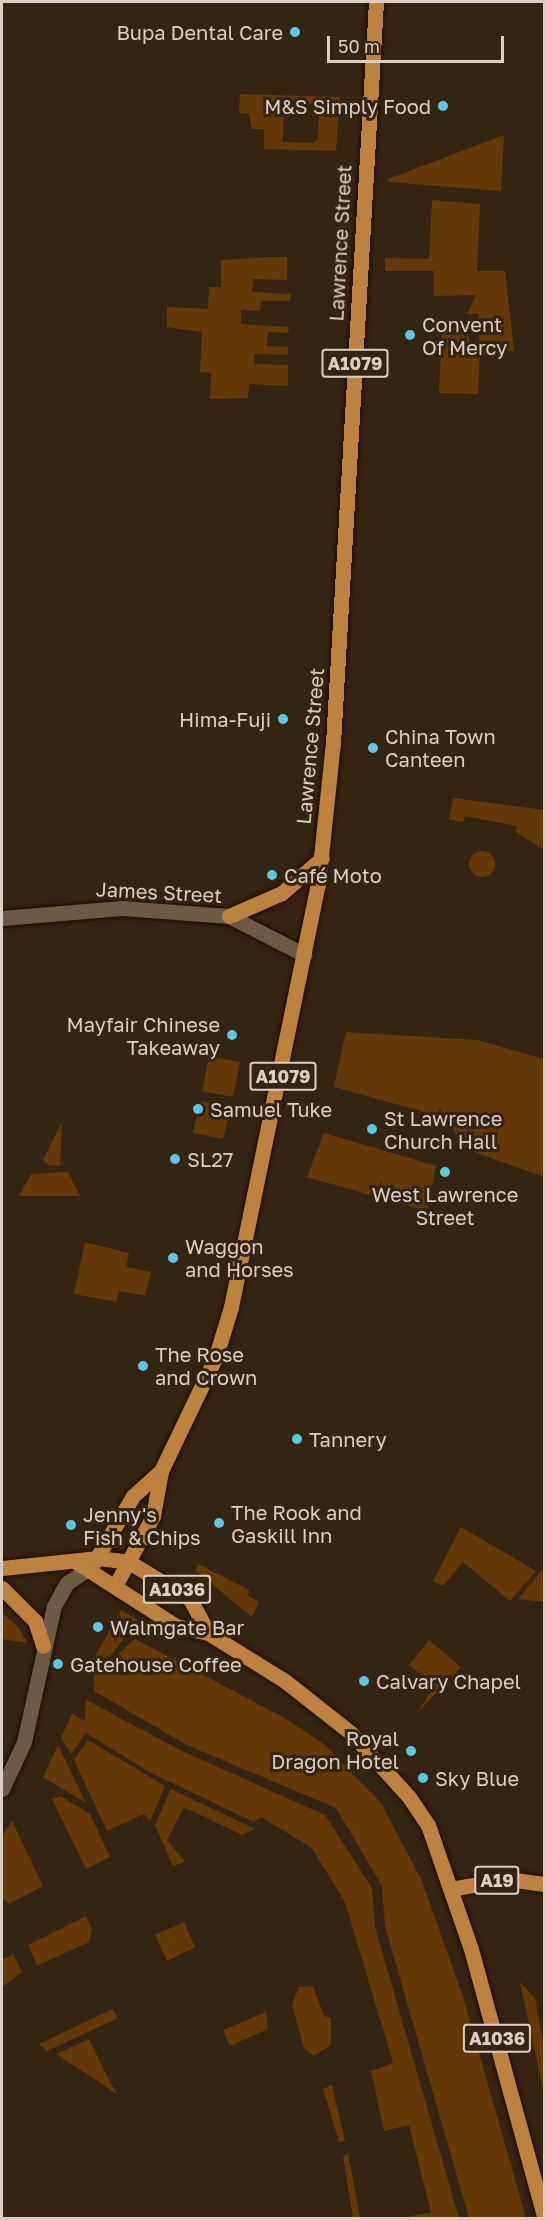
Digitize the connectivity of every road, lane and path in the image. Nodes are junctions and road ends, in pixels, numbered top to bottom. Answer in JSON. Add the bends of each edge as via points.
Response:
{"nodes":[{"id":1,"x":376,"y":2,"type":"edge"},
{"id":2,"x":322,"y":858,"type":"junction"},
{"id":3,"x":228,"y":916,"type":"junction"},
{"id":4,"x":2,"y":918,"type":"edge"},
{"id":5,"x":305,"y":955,"type":"junction"},
{"id":6,"x":161,"y":1471,"type":"junction"},
{"id":7,"x":129,"y":1562,"type":"junction"},
{"id":8,"x":88,"y":1563,"type":"junction"},
{"id":9,"x":2,"y":1568,"type":"edge"},
{"id":10,"x":115,"y":1586,"type":"junction"},
{"id":11,"x":2,"y":1588,"type":"edge"},
{"id":12,"x":208,"y":1633,"type":"junction"},
{"id":13,"x":43,"y":1646,"type":"junction"},
{"id":14,"x":2,"y":1789,"type":"edge"},
{"id":15,"x":544,"y":1884,"type":"edge"},
{"id":16,"x":450,"y":1889,"type":"junction"},
{"id":17,"x":544,"y":2216,"type":"edge"}],
"edges":[{"from":1,"to":2,"type":"main road","name":"Lawrence Street","number":"A1079"},
{"from":2,"to":3,"type":"main road","via":[[282,893]]},
{"from":2,"to":5,"type":"main road","name":"Lawrence Street","number":"A1079"},
{"from":3,"to":4,"type":"street","name":"James Street","via":[[122,908]]},
{"from":3,"to":5,"type":"street","name":"James Street"},
{"from":5,"to":6,"type":"main road","name":"Lawrence Street","number":"A1079","via":[[231,1307],[216,1356]]},
{"from":6,"to":7,"type":"main road","name":"Lawrence Street","number":"A1079","via":[[153,1516]]},
{"from":6,"to":8,"type":"main road","name":"Lawrence Street","number":"A1079","via":[[133,1496]]},
{"from":7,"to":8,"type":"main road","number":"A1036"},
{"from":7,"to":10,"type":"main road","name":"Lawrence Street","number":"A1079"},
{"from":7,"to":12,"type":"main road","number":"A1036","via":[[190,1599]]},
{"from":8,"to":9,"type":"main road","number":"A1036"},
{"from":8,"to":10,"type":"main road","number":"A1036"},
{"from":8,"to":13,"type":"street","via":[[60,1594]]},
{"from":10,"to":12,"type":"main road","number":"A1036","via":[[176,1626]]},
{"from":11,"to":13,"type":"main road","via":[[35,1621]]},
{"from":12,"to":16,"type":"main road","number":"A1036","via":[[352,1734],[418,1810]]},
{"from":13,"to":14,"type":"street","via":[[24,1742]]},
{"from":15,"to":16,"type":"main road","number":"A19","via":[[508,1879]]},
{"from":16,"to":17,"type":"main road","number":"A1036"}]}
